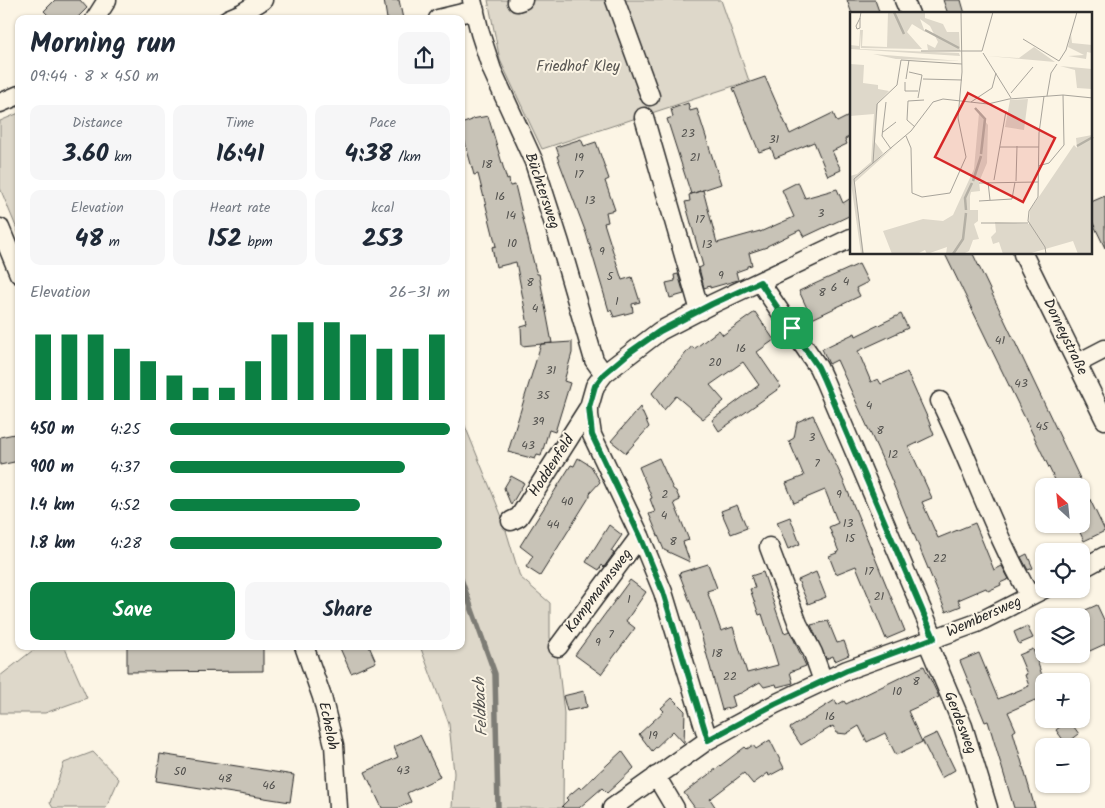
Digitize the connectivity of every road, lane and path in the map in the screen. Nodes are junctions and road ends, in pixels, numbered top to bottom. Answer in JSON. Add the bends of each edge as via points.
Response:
{"nodes":[{"id":1,"x":108,"y":0,"type":"edge"},
{"id":2,"x":263,"y":0,"type":"edge"},
{"id":3,"x":615,"y":0,"type":"edge"},
{"id":4,"x":904,"y":0,"type":"edge"},
{"id":5,"x":474,"y":5,"type":"edge"},
{"id":6,"x":909,"y":12,"type":"edge"},
{"id":7,"x":98,"y":15,"type":"edge"},
{"id":8,"x":237,"y":15,"type":"edge"},
{"id":9,"x":448,"y":15,"type":"edge"},
{"id":10,"x":650,"y":96,"type":"dead end"},
{"id":11,"x":15,"y":97,"type":"edge"},
{"id":12,"x":0,"y":103,"type":"edge"},
{"id":13,"x":644,"y":117,"type":"dead end"},
{"id":14,"x":0,"y":228,"type":"edge"},
{"id":15,"x":850,"y":238,"type":"edge"},
{"id":16,"x":1024,"y":255,"type":"edge"},
{"id":17,"x":15,"y":264,"type":"edge"},
{"id":18,"x":760,"y":282,"type":"junction"},
{"id":19,"x":700,"y":310,"type":"junction"},
{"id":20,"x":1105,"y":350,"type":"edge"},
{"id":21,"x":1078,"y":364,"type":"junction"},
{"id":22,"x":604,"y":374,"type":"junction"},
{"id":23,"x":940,"y":401,"type":"dead end"},
{"id":24,"x":589,"y":407,"type":"junction"},
{"id":25,"x":1105,"y":420,"type":"edge"},
{"id":26,"x":511,"y":521,"type":"dead end"},
{"id":27,"x":640,"y":536,"type":"junction"},
{"id":28,"x":770,"y":547,"type":"dead end"},
{"id":29,"x":1105,"y":556,"type":"edge"},
{"id":30,"x":1090,"y":564,"type":"edge"},
{"id":31,"x":1035,"y":590,"type":"edge"},
{"id":32,"x":1035,"y":593,"type":"edge"},
{"id":33,"x":930,"y":640,"type":"junction"},
{"id":34,"x":558,"y":647,"type":"dead end"},
{"id":35,"x":305,"y":650,"type":"edge"},
{"id":36,"x":824,"y":681,"type":"junction"},
{"id":37,"x":708,"y":740,"type":"junction"},
{"id":38,"x":656,"y":776,"type":"junction"},
{"id":39,"x":338,"y":808,"type":"edge"},
{"id":40,"x":612,"y":808,"type":"edge"},
{"id":41,"x":676,"y":808,"type":"edge"},
{"id":42,"x":988,"y":808,"type":"edge"}],
"edges":[{"from":1,"to":7,"type":"street"},
{"from":2,"to":8,"type":"street"},
{"from":3,"to":10,"type":"street"},
{"from":4,"to":6,"type":"street"},
{"from":5,"to":9,"type":"street","name":"Büchtersweg"},
{"from":5,"to":22,"type":"street","name":"Büchtersweg","via":[[492,70],[534,162],[594,360]]},
{"from":11,"to":12,"type":"street"},
{"from":13,"to":19,"type":"street"},
{"from":14,"to":17,"type":"street"},
{"from":15,"to":18,"type":"street"},
{"from":16,"to":21,"type":"street","name":"Dorneystraße"},
{"from":18,"to":19,"type":"street"},
{"from":18,"to":33,"type":"street","name":"Gerdesweg","via":[[828,387]]},
{"from":19,"to":22,"type":"street","via":[[660,331]]},
{"from":20,"to":21,"type":"street"},
{"from":21,"to":25,"type":"street","name":"Dorneystraße"},
{"from":22,"to":24,"type":"street","name":"Kampmannsweg","via":[[595,386]]},
{"from":23,"to":31,"type":"street","via":[[1014,568]]},
{"from":24,"to":26,"type":"street","name":"Hoddenfeld","via":[[519,517]]},
{"from":24,"to":27,"type":"street","name":"Kampmannsweg","via":[[592,435]]},
{"from":27,"to":34,"type":"street","name":"Kampmannsweg"},
{"from":27,"to":37,"type":"street","name":"Kampmannsweg","via":[[663,592]]},
{"from":28,"to":36,"type":"street","via":[[798,624]]},
{"from":29,"to":30,"type":"street"},
{"from":32,"to":33,"type":"street","name":"Wembersweg","via":[[976,623]]},
{"from":33,"to":36,"type":"street","name":"Wembersweg"},
{"from":33,"to":42,"type":"street","name":"Gerdesweg","via":[[963,726]]},
{"from":35,"to":39,"type":"street","name":"Echeloh","via":[[334,745]]},
{"from":36,"to":37,"type":"street","name":"Wembersweg"},
{"from":37,"to":38,"type":"street","name":"Wembersweg"},
{"from":38,"to":40,"type":"street","name":"Wembersweg"},
{"from":38,"to":41,"type":"street"}]}
